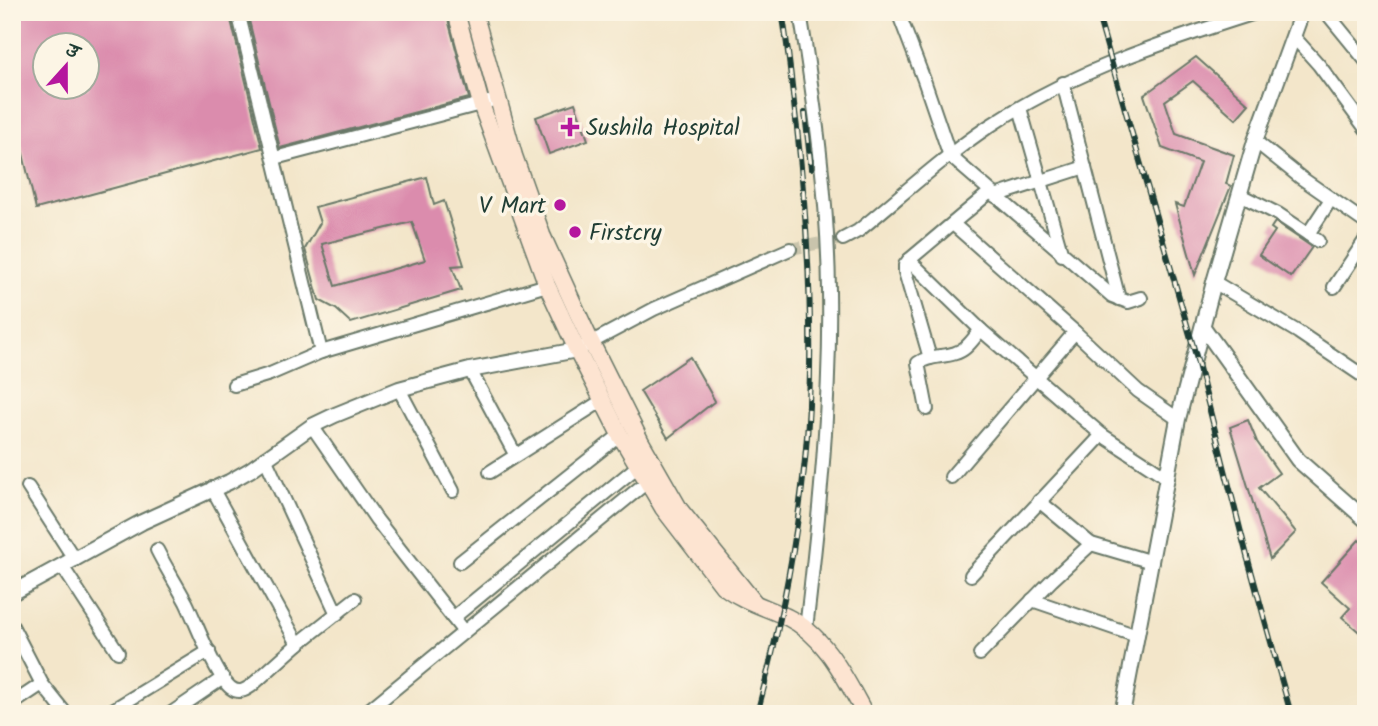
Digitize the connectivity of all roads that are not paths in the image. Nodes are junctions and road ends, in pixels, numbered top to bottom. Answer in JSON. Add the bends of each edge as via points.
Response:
{"nodes":[{"id":1,"x":238,"y":12,"type":"edge"},
{"id":2,"x":456,"y":12,"type":"edge"},
{"id":3,"x":474,"y":12,"type":"edge"},
{"id":4,"x":800,"y":12,"type":"edge"},
{"id":5,"x":898,"y":12,"type":"edge"},
{"id":6,"x":1258,"y":12,"type":"edge"},
{"id":7,"x":1302,"y":12,"type":"edge"},
{"id":8,"x":1326,"y":12,"type":"edge"},
{"id":9,"x":1293,"y":36,"type":"junction"},
{"id":10,"x":1366,"y":61,"type":"edge"},
{"id":11,"x":1063,"y":83,"type":"junction"},
{"id":12,"x":498,"y":99,"type":"junction"},
{"id":13,"x":481,"y":104,"type":"junction"},
{"id":14,"x":1020,"y":108,"type":"junction"},
{"id":15,"x":1366,"y":129,"type":"edge"},
{"id":16,"x":1255,"y":141,"type":"junction"},
{"id":17,"x":950,"y":156,"type":"junction"},
{"id":18,"x":275,"y":158,"type":"junction"},
{"id":19,"x":1085,"y":167,"type":"junction"},
{"id":20,"x":1041,"y":181,"type":"junction"},
{"id":21,"x":993,"y":194,"type":"junction"},
{"id":22,"x":1240,"y":195,"type":"junction"},
{"id":23,"x":1331,"y":199,"type":"junction"},
{"id":24,"x":1366,"y":223,"type":"edge"},
{"id":25,"x":953,"y":224,"type":"junction"},
{"id":26,"x":843,"y":239,"type":"tunnel mouth"},
{"id":27,"x":1366,"y":239,"type":"edge"},
{"id":28,"x":790,"y":249,"type":"tunnel mouth"},
{"id":29,"x":1062,"y":255,"type":"junction"},
{"id":30,"x":909,"y":260,"type":"junction"},
{"id":31,"x":1214,"y":282,"type":"junction"},
{"id":32,"x":547,"y":285,"type":"junction"},
{"id":33,"x":1334,"y":287,"type":"dead end"},
{"id":34,"x":1142,"y":298,"type":"dead end"},
{"id":35,"x":1119,"y":299,"type":"junction"},
{"id":36,"x":1203,"y":327,"type":"junction"},
{"id":37,"x":981,"y":330,"type":"junction"},
{"id":38,"x":1076,"y":332,"type":"junction"},
{"id":39,"x":584,"y":346,"type":"junction"},
{"id":40,"x":321,"y":352,"type":"junction"},
{"id":41,"x":930,"y":358,"type":"junction"},
{"id":42,"x":470,"y":370,"type":"junction"},
{"id":43,"x":1035,"y":377,"type":"junction"},
{"id":44,"x":1366,"y":378,"type":"edge"},
{"id":45,"x":234,"y":385,"type":"dead end"},
{"id":46,"x":399,"y":388,"type":"junction"},
{"id":47,"x":603,"y":400,"type":"junction"},
{"id":48,"x":927,"y":409,"type":"dead end"},
{"id":49,"x":1178,"y":419,"type":"junction"},
{"id":50,"x":312,"y":426,"type":"junction"},
{"id":51,"x":620,"y":435,"type":"junction"},
{"id":52,"x":1102,"y":435,"type":"junction"},
{"id":53,"x":515,"y":454,"type":"junction"},
{"id":54,"x":265,"y":458,"type":"junction"},
{"id":55,"x":638,"y":466,"type":"junction"},
{"id":56,"x":490,"y":472,"type":"dead end"},
{"id":57,"x":652,"y":477,"type":"junction"},
{"id":58,"x":951,"y":477,"type":"dead end"},
{"id":59,"x":1168,"y":478,"type":"junction"},
{"id":60,"x":28,"y":487,"type":"dead end"},
{"id":61,"x":212,"y":488,"type":"junction"},
{"id":62,"x":453,"y":491,"type":"dead end"},
{"id":63,"x":1039,"y":501,"type":"junction"},
{"id":64,"x":1366,"y":520,"type":"edge"},
{"id":65,"x":1091,"y":544,"type":"junction"},
{"id":66,"x":157,"y":550,"type":"dead end"},
{"id":67,"x":460,"y":562,"type":"dead end"},
{"id":68,"x":1152,"y":562,"type":"junction"},
{"id":69,"x":68,"y":563,"type":"junction"},
{"id":70,"x":971,"y":575,"type":"dead end"},
{"id":71,"x":12,"y":593,"type":"edge"},
{"id":72,"x":355,"y":599,"type":"dead end"},
{"id":73,"x":1032,"y":600,"type":"junction"},
{"id":74,"x":337,"y":614,"type":"junction"},
{"id":75,"x":453,"y":618,"type":"junction"},
{"id":76,"x":12,"y":626,"type":"edge"},
{"id":77,"x":806,"y":629,"type":"junction"},
{"id":78,"x":464,"y":632,"type":"junction"},
{"id":79,"x":1137,"y":636,"type":"junction"},
{"id":80,"x":298,"y":643,"type":"junction"},
{"id":81,"x":209,"y":651,"type":"junction"},
{"id":82,"x":118,"y":652,"type":"dead end"},
{"id":83,"x":980,"y":654,"type":"dead end"},
{"id":84,"x":223,"y":678,"type":"junction"},
{"id":85,"x":42,"y":684,"type":"junction"},
{"id":86,"x":12,"y":704,"type":"edge"},
{"id":87,"x":66,"y":714,"type":"edge"},
{"id":88,"x":106,"y":714,"type":"edge"},
{"id":89,"x":170,"y":714,"type":"edge"},
{"id":90,"x":364,"y":714,"type":"edge"},
{"id":91,"x":866,"y":714,"type":"edge"},
{"id":92,"x":1122,"y":714,"type":"edge"}],
"edges":[{"from":1,"to":18,"type":"street"},
{"from":2,"to":13,"type":"main road"},
{"from":3,"to":12,"type":"main road"},
{"from":4,"to":77,"type":"street","via":[[818,128],[829,292],[826,441]]},
{"from":5,"to":17,"type":"street"},
{"from":6,"to":11,"type":"street","via":[[1178,36]]},
{"from":7,"to":9,"type":"street"},
{"from":8,"to":10,"type":"street"},
{"from":9,"to":15,"type":"street"},
{"from":9,"to":16,"type":"street"},
{"from":11,"to":14,"type":"street"},
{"from":11,"to":19,"type":"street"},
{"from":12,"to":13,"type":"street"},
{"from":12,"to":39,"type":"main road","via":[[514,156]]},
{"from":13,"to":18,"type":"street"},
{"from":13,"to":32,"type":"main road"},
{"from":14,"to":17,"type":"street"},
{"from":14,"to":20,"type":"street"},
{"from":16,"to":22,"type":"street"},
{"from":16,"to":23,"type":"street"},
{"from":17,"to":21,"type":"street"},
{"from":17,"to":26,"type":"street"},
{"from":18,"to":40,"type":"street"},
{"from":19,"to":20,"type":"street"},
{"from":19,"to":35,"type":"street"},
{"from":20,"to":21,"type":"street"},
{"from":20,"to":29,"type":"street"},
{"from":21,"to":25,"type":"street"},
{"from":21,"to":29,"type":"street"},
{"from":22,"to":23,"type":"street","via":[[1313,238]]},
{"from":22,"to":31,"type":"street"},
{"from":23,"to":24,"type":"street"},
{"from":25,"to":30,"type":"street"},
{"from":25,"to":38,"type":"street"},
{"from":27,"to":33,"type":"street"},
{"from":28,"to":39,"type":"street","via":[[654,309]]},
{"from":29,"to":35,"type":"street"},
{"from":30,"to":37,"type":"street"},
{"from":30,"to":41,"type":"street","via":[[905,272]]},
{"from":31,"to":36,"type":"street"},
{"from":31,"to":44,"type":"street"},
{"from":32,"to":39,"type":"main road"},
{"from":32,"to":40,"type":"street"},
{"from":34,"to":35,"type":"street"},
{"from":36,"to":49,"type":"street"},
{"from":36,"to":64,"type":"street","via":[[1298,460]]},
{"from":37,"to":41,"type":"street","via":[[959,352]]},
{"from":37,"to":43,"type":"street"},
{"from":38,"to":43,"type":"street"},
{"from":38,"to":49,"type":"street","via":[[1138,391]]},
{"from":39,"to":42,"type":"street"},
{"from":39,"to":47,"type":"main road"},
{"from":39,"to":57,"type":"main road"},
{"from":40,"to":45,"type":"street"},
{"from":41,"to":48,"type":"street","via":[[918,363]]},
{"from":42,"to":46,"type":"street"},
{"from":42,"to":53,"type":"street"},
{"from":43,"to":52,"type":"street"},
{"from":43,"to":58,"type":"street"},
{"from":46,"to":50,"type":"street"},
{"from":46,"to":62,"type":"street"},
{"from":47,"to":51,"type":"main road"},
{"from":47,"to":53,"type":"street"},
{"from":49,"to":59,"type":"street"},
{"from":50,"to":54,"type":"street"},
{"from":50,"to":75,"type":"street"},
{"from":51,"to":55,"type":"main road"},
{"from":51,"to":67,"type":"street"},
{"from":52,"to":59,"type":"street"},
{"from":52,"to":63,"type":"street"},
{"from":53,"to":56,"type":"street"},
{"from":54,"to":61,"type":"street"},
{"from":54,"to":74,"type":"street"},
{"from":55,"to":57,"type":"main road"},
{"from":55,"to":75,"type":"street"},
{"from":57,"to":77,"type":"main road","via":[[757,606]]},
{"from":57,"to":78,"type":"street"},
{"from":59,"to":68,"type":"street"},
{"from":60,"to":69,"type":"street"},
{"from":61,"to":69,"type":"street"},
{"from":61,"to":80,"type":"street"},
{"from":63,"to":65,"type":"street"},
{"from":63,"to":70,"type":"street"},
{"from":65,"to":68,"type":"street"},
{"from":65,"to":73,"type":"street"},
{"from":66,"to":81,"type":"street"},
{"from":68,"to":79,"type":"street"},
{"from":69,"to":71,"type":"street"},
{"from":69,"to":82,"type":"street"},
{"from":72,"to":74,"type":"street"},
{"from":73,"to":79,"type":"street"},
{"from":73,"to":83,"type":"street"},
{"from":74,"to":80,"type":"street"},
{"from":75,"to":78,"type":"street"},
{"from":76,"to":85,"type":"street"},
{"from":77,"to":91,"type":"main road","via":[[826,649]]},
{"from":78,"to":90,"type":"street"},
{"from":79,"to":92,"type":"street"},
{"from":80,"to":84,"type":"street","via":[[243,691],[232,689]]},
{"from":81,"to":84,"type":"street"},
{"from":81,"to":88,"type":"street"},
{"from":84,"to":89,"type":"street"},
{"from":85,"to":86,"type":"street"},
{"from":85,"to":87,"type":"street"}]}
